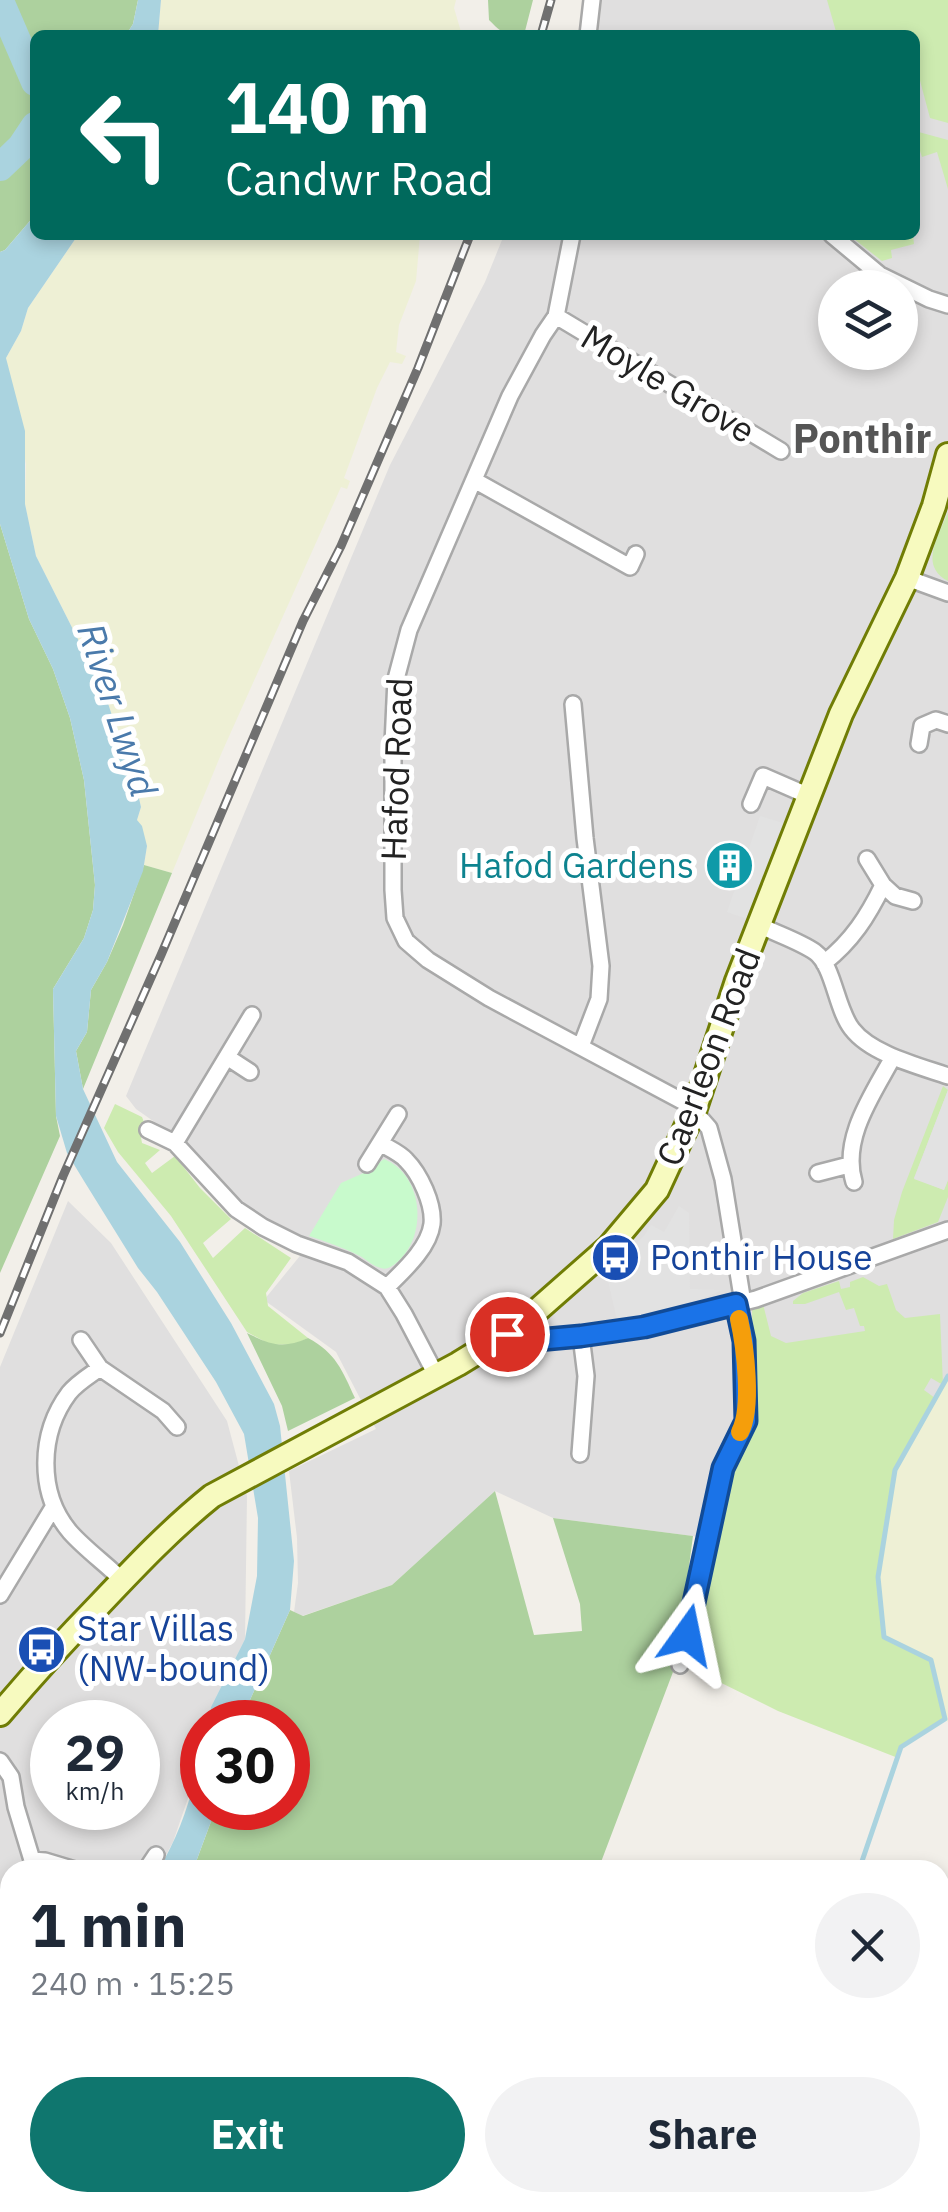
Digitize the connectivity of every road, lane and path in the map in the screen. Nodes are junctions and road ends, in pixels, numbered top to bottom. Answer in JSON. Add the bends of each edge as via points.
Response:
{"nodes":[{"id":1,"x":592,"y":0,"type":"edge"},
{"id":2,"x":589,"y":30,"type":"edge"},
{"id":3,"x":571,"y":240,"type":"edge"},
{"id":4,"x":838,"y":240,"type":"edge"},
{"id":5,"x":948,"y":305,"type":"edge"},
{"id":6,"x":556,"y":316,"type":"junction"},
{"id":7,"x":781,"y":452,"type":"dead end"},
{"id":8,"x":948,"y":455,"type":"edge"},
{"id":9,"x":474,"y":480,"type":"junction"},
{"id":10,"x":636,"y":554,"type":"dead end"},
{"id":11,"x":907,"y":578,"type":"junction"},
{"id":12,"x":948,"y":593,"type":"edge"},
{"id":13,"x":573,"y":704,"type":"dead end"},
{"id":14,"x":948,"y":724,"type":"edge"},
{"id":15,"x":920,"y":744,"type":"dead end"},
{"id":16,"x":809,"y":796,"type":"junction"},
{"id":17,"x":751,"y":804,"type":"dead end"},
{"id":18,"x":867,"y":858,"type":"dead end"},
{"id":19,"x":883,"y":884,"type":"junction"},
{"id":20,"x":913,"y":901,"type":"dead end"},
{"id":21,"x":760,"y":925,"type":"junction"},
{"id":22,"x":824,"y":962,"type":"junction"},
{"id":23,"x":252,"y":1015,"type":"dead end"},
{"id":24,"x":581,"y":1046,"type":"junction"},
{"id":25,"x":227,"y":1057,"type":"junction"},
{"id":26,"x":893,"y":1057,"type":"junction"},
{"id":27,"x":250,"y":1072,"type":"dead end"},
{"id":28,"x":948,"y":1076,"type":"edge"},
{"id":29,"x":693,"y":1112,"type":"junction"},
{"id":30,"x":398,"y":1114,"type":"dead end"},
{"id":31,"x":148,"y":1130,"type":"dead end"},
{"id":32,"x":380,"y":1143,"type":"junction"},
{"id":33,"x":175,"y":1144,"type":"junction"},
{"id":34,"x":367,"y":1164,"type":"dead end"},
{"id":35,"x":849,"y":1166,"type":"junction"},
{"id":36,"x":818,"y":1173,"type":"dead end"},
{"id":37,"x":854,"y":1182,"type":"dead end"},
{"id":38,"x":948,"y":1230,"type":"edge"},
{"id":39,"x":387,"y":1288,"type":"junction"},
{"id":40,"x":739,"y":1304,"type":"junction"},
{"id":41,"x":507,"y":1334,"type":"junction"},
{"id":42,"x":581,"y":1336,"type":"junction"},
{"id":43,"x":81,"y":1340,"type":"dead end"},
{"id":44,"x":100,"y":1368,"type":"junction"},
{"id":45,"x":436,"y":1375,"type":"junction"},
{"id":46,"x":175,"y":1396,"type":"dead end"},
{"id":47,"x":159,"y":1409,"type":"junction"},
{"id":48,"x":176,"y":1426,"type":"dead end"},
{"id":49,"x":580,"y":1454,"type":"dead end"},
{"id":50,"x":54,"y":1506,"type":"junction"},
{"id":51,"x":122,"y":1580,"type":"junction"},
{"id":52,"x":0,"y":1595,"type":"edge"},
{"id":53,"x":680,"y":1665,"type":"dead end"},
{"id":54,"x":0,"y":1714,"type":"edge"},
{"id":55,"x":0,"y":1761,"type":"edge"},
{"id":56,"x":156,"y":1854,"type":"dead end"},
{"id":57,"x":32,"y":1860,"type":"edge"},
{"id":58,"x":152,"y":1860,"type":"edge"}],
"edges":[{"from":1,"to":2,"type":"street"},
{"from":3,"to":6,"type":"street","name":"Hafod Road"},
{"from":4,"to":5,"type":"street","via":[[880,275]]},
{"from":6,"to":7,"type":"street","name":"Moyle Grove"},
{"from":6,"to":9,"type":"street","name":"Hafod Road","via":[[510,396]]},
{"from":8,"to":11,"type":"main road","name":"Caerleon Road"},
{"from":9,"to":10,"type":"street","via":[[630,567]]},
{"from":9,"to":24,"type":"street","name":"Hafod Road","via":[[409,630],[396,679],[395,918],[406,941],[428,960]]},
{"from":11,"to":12,"type":"street"},
{"from":11,"to":16,"type":"main road","name":"Caerleon Road"},
{"from":13,"to":24,"type":"street","via":[[600,966],[599,1000]]},
{"from":14,"to":15,"type":"street","via":[[922,726]]},
{"from":16,"to":17,"type":"street","via":[[764,776]]},
{"from":16,"to":21,"type":"main road","name":"Caerleon Road"},
{"from":18,"to":19,"type":"street"},
{"from":19,"to":20,"type":"street"},
{"from":19,"to":22,"type":"street","via":[[858,931]]},
{"from":21,"to":22,"type":"street"},
{"from":21,"to":29,"type":"main road","name":"Caerleon Road"},
{"from":22,"to":26,"type":"street","via":[[852,1029]]},
{"from":23,"to":25,"type":"street"},
{"from":24,"to":29,"type":"street","name":"Hafod Road"},
{"from":25,"to":27,"type":"street"},
{"from":25,"to":33,"type":"street"},
{"from":26,"to":28,"type":"street"},
{"from":26,"to":35,"type":"street","via":[[864,1109]]},
{"from":29,"to":40,"type":"street","via":[[709,1128],[720,1166]]},
{"from":29,"to":41,"type":"main road","name":"Caerleon Road","via":[[657,1190],[633,1220]]},
{"from":30,"to":32,"type":"street"},
{"from":31,"to":33,"type":"street"},
{"from":32,"to":34,"type":"street"},
{"from":32,"to":39,"type":"street","via":[[405,1158],[421,1182],[432,1226]]},
{"from":33,"to":39,"type":"street","via":[[236,1209]]},
{"from":35,"to":36,"type":"street"},
{"from":35,"to":37,"type":"street"},
{"from":38,"to":40,"type":"street"},
{"from":39,"to":45,"type":"street"},
{"from":40,"to":42,"type":"street"},
{"from":40,"to":53,"type":"street","via":[[746,1421],[723,1468]]},
{"from":41,"to":42,"type":"street","via":[[526,1341]]},
{"from":41,"to":45,"type":"main road","name":"Caerleon Road"},
{"from":42,"to":49,"type":"street","via":[[586,1376]]},
{"from":43,"to":44,"type":"street"},
{"from":44,"to":47,"type":"street"},
{"from":44,"to":50,"type":"street","via":[[72,1389],[47,1439],[45,1472]]},
{"from":45,"to":51,"type":"main road","name":"Caerleon Road","via":[[212,1496]]},
{"from":46,"to":47,"type":"street"},
{"from":47,"to":48,"type":"street"},
{"from":50,"to":51,"type":"street","via":[[69,1531]]},
{"from":50,"to":52,"type":"street"},
{"from":51,"to":54,"type":"main road","name":"Caerleon Road"},
{"from":55,"to":57,"type":"street","via":[[11,1777]]},
{"from":56,"to":58,"type":"street"}]}
